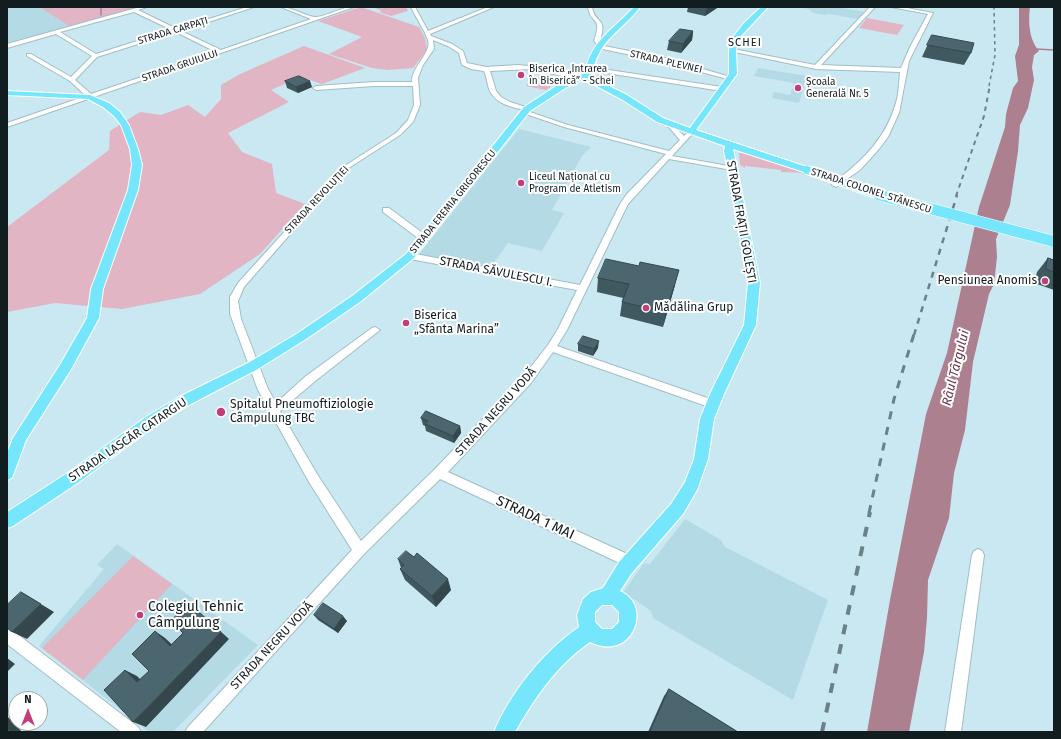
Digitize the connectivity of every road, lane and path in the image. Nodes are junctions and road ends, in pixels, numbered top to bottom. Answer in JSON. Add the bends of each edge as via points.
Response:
{"nodes":[{"id":1,"x":145,"y":7,"type":"edge"},
{"id":2,"x":252,"y":7,"type":"edge"},
{"id":3,"x":283,"y":7,"type":"edge"},
{"id":4,"x":352,"y":7,"type":"edge"},
{"id":5,"x":413,"y":7,"type":"edge"},
{"id":6,"x":492,"y":7,"type":"edge"},
{"id":7,"x":590,"y":7,"type":"edge"},
{"id":8,"x":637,"y":7,"type":"edge"},
{"id":9,"x":765,"y":7,"type":"edge"},
{"id":10,"x":873,"y":7,"type":"edge"},
{"id":11,"x":893,"y":7,"type":"edge"},
{"id":12,"x":134,"y":10,"type":"junction"},
{"id":13,"x":315,"y":19,"type":"junction"},
{"id":14,"x":176,"y":31,"type":"junction"},
{"id":15,"x":56,"y":32,"type":"junction"},
{"id":16,"x":428,"y":35,"type":"junction"},
{"id":17,"x":7,"y":46,"type":"edge"},
{"id":18,"x":601,"y":46,"type":"junction"},
{"id":19,"x":733,"y":51,"type":"junction"},
{"id":20,"x":221,"y":52,"type":"junction"},
{"id":21,"x":29,"y":55,"type":"dead end"},
{"id":22,"x":95,"y":56,"type":"junction"},
{"id":23,"x":816,"y":67,"type":"junction"},
{"id":24,"x":486,"y":69,"type":"junction"},
{"id":25,"x":904,"y":70,"type":"junction"},
{"id":26,"x":586,"y":74,"type":"junction"},
{"id":27,"x":730,"y":79,"type":"junction"},
{"id":28,"x":72,"y":80,"type":"junction"},
{"id":29,"x":708,"y":80,"type":"dead end"},
{"id":30,"x":716,"y":80,"type":"dead end"},
{"id":31,"x":676,"y":82,"type":"junction"},
{"id":32,"x":415,"y":84,"type":"junction"},
{"id":33,"x":316,"y":88,"type":"dead end"},
{"id":34,"x":722,"y":89,"type":"junction"},
{"id":35,"x":7,"y":93,"type":"edge"},
{"id":36,"x":90,"y":97,"type":"junction"},
{"id":37,"x":526,"y":110,"type":"junction"},
{"id":38,"x":669,"y":124,"type":"junction"},
{"id":39,"x":7,"y":125,"type":"edge"},
{"id":40,"x":695,"y":127,"type":"junction"},
{"id":41,"x":684,"y":140,"type":"junction"},
{"id":42,"x":730,"y":145,"type":"junction"},
{"id":43,"x":668,"y":155,"type":"junction"},
{"id":44,"x":732,"y":168,"type":"junction"},
{"id":45,"x":836,"y":185,"type":"dead end"},
{"id":46,"x":386,"y":210,"type":"dead end"},
{"id":47,"x":425,"y":239,"type":"junction"},
{"id":48,"x":1053,"y":242,"type":"edge"},
{"id":49,"x":410,"y":256,"type":"junction"},
{"id":50,"x":582,"y":288,"type":"junction"},
{"id":51,"x":375,"y":330,"type":"dead end"},
{"id":52,"x":551,"y":348,"type":"junction"},
{"id":53,"x":253,"y":366,"type":"junction"},
{"id":54,"x":712,"y":404,"type":"junction"},
{"id":55,"x":274,"y":410,"type":"junction"},
{"id":56,"x":7,"y":473,"type":"edge"},
{"id":57,"x":439,"y":473,"type":"junction"},
{"id":58,"x":7,"y":521,"type":"edge"},
{"id":59,"x":360,"y":550,"type":"junction"},
{"id":60,"x":978,"y":555,"type":"dead end"},
{"id":61,"x":631,"y":562,"type":"junction"},
{"id":62,"x":608,"y":595,"type":"junction"},
{"id":63,"x":591,"y":630,"type":"junction"},
{"id":64,"x":7,"y":636,"type":"edge"},
{"id":65,"x":133,"y":732,"type":"edge"},
{"id":66,"x":193,"y":732,"type":"edge"},
{"id":67,"x":504,"y":732,"type":"edge"},
{"id":68,"x":953,"y":732,"type":"edge"}],
"edges":[{"from":1,"to":12,"type":"street"},
{"from":2,"to":14,"type":"street","name":"STRADA CARPAȚI"},
{"from":3,"to":13,"type":"street"},
{"from":4,"to":13,"type":"street","name":"STRADA GRUIULUI"},
{"from":5,"to":16,"type":"street"},
{"from":6,"to":16,"type":"street"},
{"from":7,"to":18,"type":"street","via":[[591,13],[600,24],[597,41]]},
{"from":8,"to":18,"type":"main road","via":[[609,34]]},
{"from":9,"to":19,"type":"main road","via":[[737,37]]},
{"from":10,"to":23,"type":"street"},
{"from":11,"to":25,"type":"street","via":[[931,12]]},
{"from":12,"to":14,"type":"street"},
{"from":12,"to":15,"type":"street"},
{"from":13,"to":20,"type":"street","name":"STRADA GRUIULUI"},
{"from":14,"to":20,"type":"street"},
{"from":14,"to":22,"type":"street","name":"STRADA CARPAȚI"},
{"from":15,"to":17,"type":"street"},
{"from":15,"to":22,"type":"street"},
{"from":16,"to":24,"type":"street","via":[[450,44],[461,52],[464,64]]},
{"from":16,"to":32,"type":"street","name":"STRADA REVOLUȚIEI","via":[[431,49],[417,70]]},
{"from":18,"to":26,"type":"main road"},
{"from":18,"to":27,"type":"street","name":"STRADA PLEVNEI","via":[[665,60]]},
{"from":19,"to":23,"type":"street"},
{"from":19,"to":27,"type":"main road","via":[[734,66]]},
{"from":20,"to":36,"type":"street","name":"STRADA GRUIULUI"},
{"from":21,"to":28,"type":"street"},
{"from":22,"to":28,"type":"street"},
{"from":23,"to":25,"type":"street"},
{"from":24,"to":26,"type":"street","via":[[509,66]]},
{"from":24,"to":37,"type":"street","via":[[498,98]]},
{"from":25,"to":45,"type":"street","via":[[900,99],[887,135],[874,153]]},
{"from":26,"to":31,"type":"street"},
{"from":26,"to":37,"type":"main road","name":"STRADA EREMIA GRIGORESCU"},
{"from":26,"to":38,"type":"main road","name":"STRADA COLONEL STĂNESCU","via":[[597,83]]},
{"from":27,"to":30,"type":"street"},
{"from":27,"to":34,"type":"main road","name":"STRADA NEGRU VODĂ"},
{"from":28,"to":36,"type":"street"},
{"from":29,"to":31,"type":"street"},
{"from":31,"to":34,"type":"street"},
{"from":32,"to":33,"type":"street"},
{"from":32,"to":53,"type":"street","name":"STRADA REVOLUȚIEI","via":[[417,105],[411,122],[398,134],[344,168],[235,293],[232,300],[233,308]]},
{"from":34,"to":40,"type":"main road","name":"STRADA NEGRU VODĂ"},
{"from":35,"to":36,"type":"main road"},
{"from":36,"to":39,"type":"street","name":"STRADA GRUIULUI"},
{"from":36,"to":56,"type":"main road","via":[[106,105],[125,125],[137,166],[133,190],[97,289],[93,318],[66,368],[20,438]]},
{"from":37,"to":43,"type":"street","via":[[566,126]]},
{"from":37,"to":47,"type":"main road","name":"STRADA EREMIA GRIGORESCU","via":[[449,205]]},
{"from":38,"to":40,"type":"main road","name":"STRADA COLONEL STĂNESCU"},
{"from":38,"to":41,"type":"street"},
{"from":40,"to":41,"type":"street","name":"STRADA NEGRU VODĂ"},
{"from":40,"to":42,"type":"main road","name":"STRADA COLONEL STĂNESCU","via":[[712,139]]},
{"from":41,"to":43,"type":"street","name":"STRADA NEGRU VODĂ"},
{"from":42,"to":44,"type":"main road","name":"STRADA FRAȚII GOLEȘTI","via":[[728,151]]},
{"from":42,"to":48,"type":"main road","name":"STRADA COLONEL STĂNESCU","bridge":true,"via":[[909,205]]},
{"from":43,"to":44,"type":"street"},
{"from":43,"to":50,"type":"street","name":"STRADA NEGRU VODĂ","via":[[624,204]]},
{"from":44,"to":54,"type":"main road","name":"STRADA FRAȚII GOLEȘTI","via":[[754,283],[753,299],[747,333]]},
{"from":46,"to":47,"type":"street"},
{"from":47,"to":49,"type":"main road","name":"STRADA EREMIA GRIGORESCU"},
{"from":49,"to":50,"type":"street","name":"STRADA SĂVULESCU I."},
{"from":49,"to":53,"type":"main road","name":"STRADA EREMIA GRIGORESCU","via":[[356,299]]},
{"from":50,"to":52,"type":"street","name":"STRADA NEGRU VODĂ"},
{"from":51,"to":55,"type":"street"},
{"from":52,"to":54,"type":"street"},
{"from":52,"to":57,"type":"street","name":"STRADA NEGRU VODĂ","via":[[527,380]]},
{"from":53,"to":55,"type":"street","name":"STRADA REVOLUȚIEI"},
{"from":53,"to":58,"type":"main road","name":"STRADA LASCĂR CATARGIU","via":[[154,419],[74,477]]},
{"from":54,"to":61,"type":"main road","name":"STRADA FRAȚII GOLEȘTI","via":[[701,458],[692,485],[677,508]]},
{"from":55,"to":59,"type":"street","name":"STRADA REVOLUȚIEI","via":[[313,478]]},
{"from":57,"to":59,"type":"street","name":"STRADA NEGRU VODĂ"},
{"from":57,"to":61,"type":"street","name":"STRADA 1 MAI"},
{"from":59,"to":66,"type":"street","name":"STRADA NEGRU VODĂ"},
{"from":60,"to":68,"type":"street"},
{"from":61,"to":62,"type":"main road","name":"STRADA FRAȚII GOLEȘTI"},
{"from":62,"to":63,"type":"main road","via":[[590,602],[586,616]]},
{"from":62,"to":63,"type":"main road","via":[[616,598],[627,610],[627,626],[617,637],[610,638]]},
{"from":63,"to":67,"type":"main road","via":[[576,639],[550,663],[526,694]]},
{"from":64,"to":65,"type":"street"}]}
